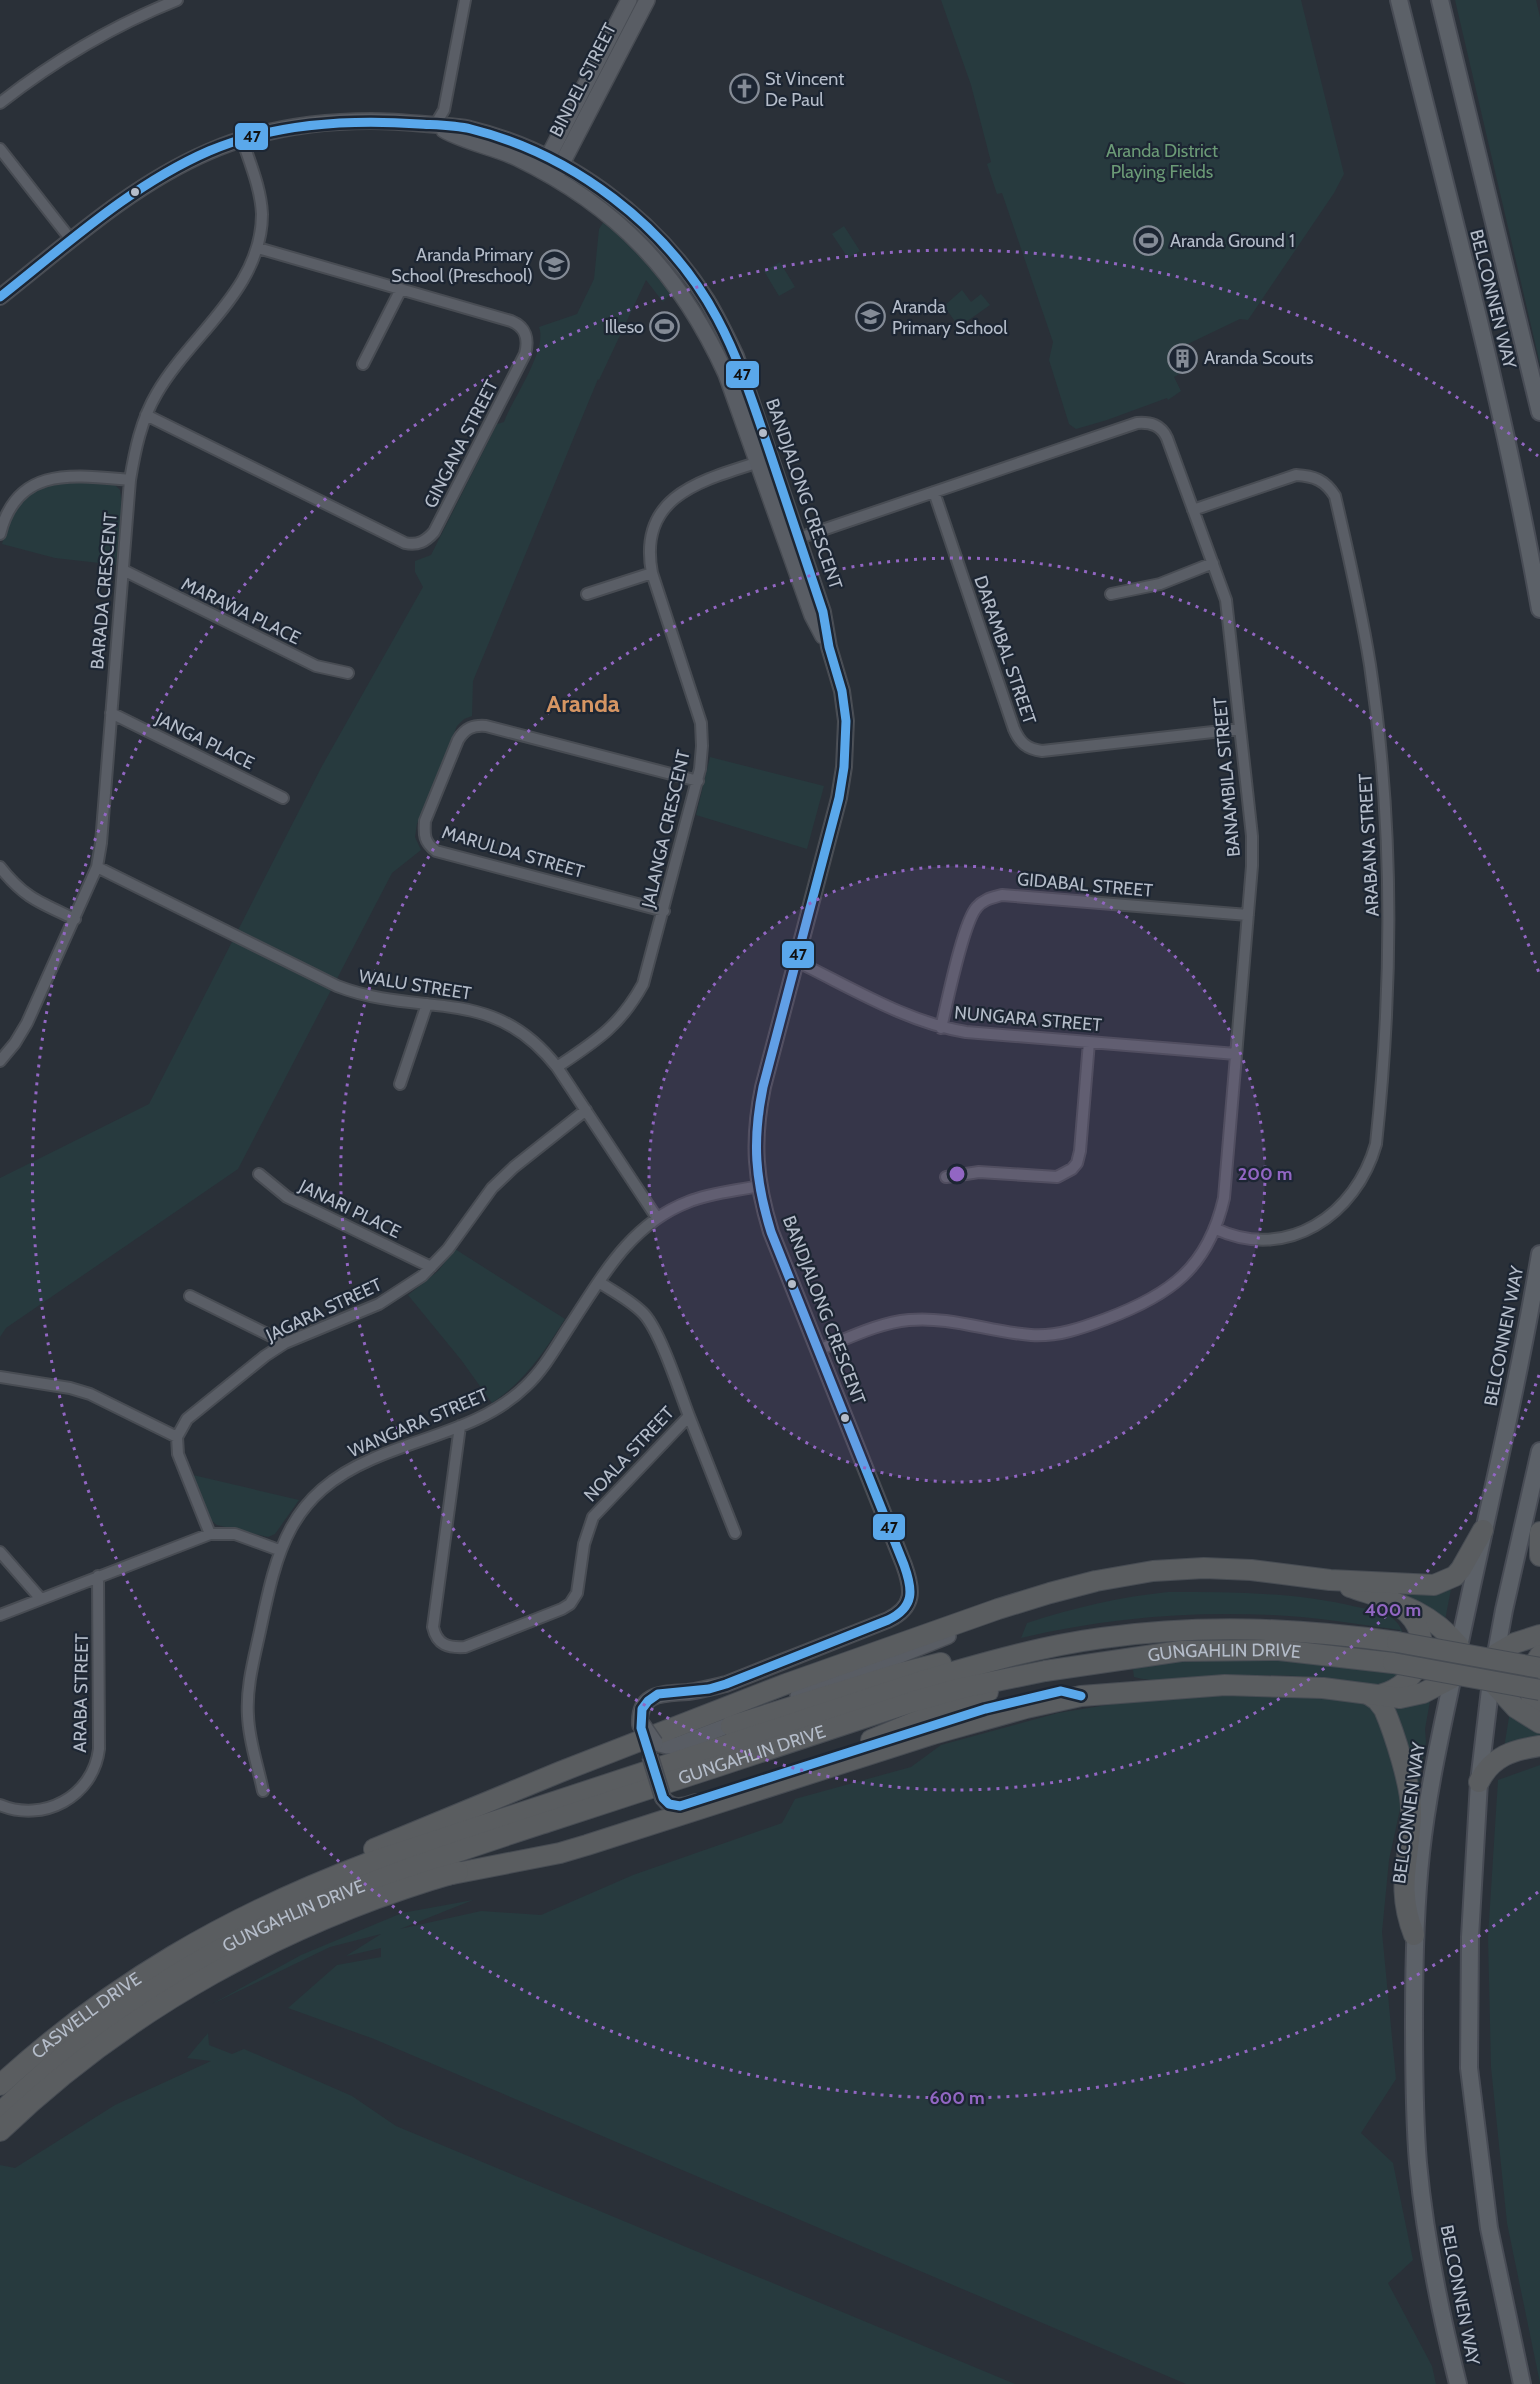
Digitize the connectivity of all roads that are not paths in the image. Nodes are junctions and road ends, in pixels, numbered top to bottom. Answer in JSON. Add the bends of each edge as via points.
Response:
{"nodes":[{"id":1,"x":177,"y":0,"type":"edge"},
{"id":2,"x":465,"y":0,"type":"edge"},
{"id":3,"x":629,"y":0,"type":"edge"},
{"id":4,"x":646,"y":0,"type":"edge"},
{"id":5,"x":1399,"y":0,"type":"edge"},
{"id":6,"x":1440,"y":0,"type":"edge"},
{"id":7,"x":600,"y":56,"type":"junction"},
{"id":8,"x":615,"y":62,"type":"junction"},
{"id":9,"x":0,"y":103,"type":"edge"},
{"id":10,"x":435,"y":125,"type":"junction"},
{"id":11,"x":242,"y":139,"type":"junction"},
{"id":12,"x":0,"y":149,"type":"edge"},
{"id":13,"x":551,"y":167,"type":"junction"},
{"id":14,"x":72,"y":241,"type":"junction"},
{"id":15,"x":258,"y":248,"type":"junction"},
{"id":16,"x":662,"y":254,"type":"junction"},
{"id":17,"x":401,"y":289,"type":"junction"},
{"id":18,"x":0,"y":297,"type":"edge"},
{"id":19,"x":363,"y":364,"type":"dead end"},
{"id":20,"x":1540,"y":412,"type":"edge"},
{"id":21,"x":146,"y":415,"type":"junction"},
{"id":22,"x":764,"y":460,"type":"junction"},
{"id":23,"x":130,"y":480,"type":"junction"},
{"id":24,"x":934,"y":492,"type":"junction"},
{"id":25,"x":1193,"y":510,"type":"junction"},
{"id":26,"x":0,"y":534,"type":"edge"},
{"id":27,"x":792,"y":540,"type":"junction"},
{"id":28,"x":1213,"y":563,"type":"junction"},
{"id":29,"x":123,"y":570,"type":"junction"},
{"id":30,"x":652,"y":573,"type":"junction"},
{"id":31,"x":587,"y":594,"type":"dead end"},
{"id":32,"x":1111,"y":594,"type":"dead end"},
{"id":33,"x":1540,"y":609,"type":"edge"},
{"id":34,"x":348,"y":673,"type":"dead end"},
{"id":35,"x":111,"y":713,"type":"junction"},
{"id":36,"x":1240,"y":729,"type":"junction"},
{"id":37,"x":698,"y":781,"type":"junction"},
{"id":38,"x":284,"y":798,"type":"dead end"},
{"id":39,"x":0,"y":867,"type":"edge"},
{"id":40,"x":97,"y":867,"type":"junction"},
{"id":41,"x":664,"y":911,"type":"junction"},
{"id":42,"x":1248,"y":915,"type":"junction"},
{"id":43,"x":75,"y":919,"type":"junction"},
{"id":44,"x":796,"y":962,"type":"junction"},
{"id":45,"x":426,"y":1004,"type":"junction"},
{"id":46,"x":941,"y":1028,"type":"junction"},
{"id":47,"x":1089,"y":1042,"type":"junction"},
{"id":48,"x":1236,"y":1054,"type":"junction"},
{"id":49,"x":0,"y":1061,"type":"edge"},
{"id":50,"x":557,"y":1067,"type":"junction"},
{"id":51,"x":400,"y":1084,"type":"dead end"},
{"id":52,"x":586,"y":1110,"type":"junction"},
{"id":53,"x":259,"y":1174,"type":"dead end"},
{"id":54,"x":946,"y":1177,"type":"dead end"},
{"id":55,"x":759,"y":1186,"type":"junction"},
{"id":56,"x":657,"y":1218,"type":"junction"},
{"id":57,"x":1215,"y":1229,"type":"junction"},
{"id":58,"x":1540,"y":1254,"type":"edge"},
{"id":59,"x":431,"y":1267,"type":"junction"},
{"id":60,"x":599,"y":1282,"type":"junction"},
{"id":61,"x":190,"y":1296,"type":"dead end"},
{"id":62,"x":285,"y":1343,"type":"junction"},
{"id":63,"x":818,"y":1350,"type":"junction"},
{"id":64,"x":0,"y":1377,"type":"edge"},
{"id":65,"x":689,"y":1416,"type":"junction"},
{"id":66,"x":460,"y":1426,"type":"junction"},
{"id":67,"x":177,"y":1437,"type":"junction"},
{"id":68,"x":1540,"y":1452,"type":"edge"},
{"id":69,"x":1483,"y":1530,"type":"junction"},
{"id":70,"x":1540,"y":1532,"type":"edge"},
{"id":71,"x":735,"y":1533,"type":"dead end"},
{"id":72,"x":210,"y":1534,"type":"junction"},
{"id":73,"x":279,"y":1550,"type":"junction"},
{"id":74,"x":0,"y":1552,"type":"edge"},
{"id":75,"x":1540,"y":1556,"type":"edge"},
{"id":76,"x":98,"y":1576,"type":"junction"},
{"id":77,"x":1330,"y":1580,"type":"junction"},
{"id":78,"x":1050,"y":1593,"type":"junction"},
{"id":79,"x":40,"y":1599,"type":"junction"},
{"id":80,"x":1387,"y":1600,"type":"junction"},
{"id":81,"x":0,"y":1616,"type":"edge"},
{"id":82,"x":1540,"y":1635,"type":"edge"},
{"id":83,"x":1100,"y":1638,"type":"junction"},
{"id":84,"x":1459,"y":1646,"type":"junction"},
{"id":85,"x":1496,"y":1654,"type":"junction"},
{"id":86,"x":1540,"y":1655,"type":"edge"},
{"id":87,"x":1476,"y":1665,"type":"junction"},
{"id":88,"x":1540,"y":1668,"type":"edge"},
{"id":89,"x":1045,"y":1671,"type":"junction"},
{"id":90,"x":1452,"y":1678,"type":"junction"},
{"id":91,"x":1491,"y":1681,"type":"junction"},
{"id":92,"x":1540,"y":1690,"type":"edge"},
{"id":93,"x":1372,"y":1695,"type":"junction"},
{"id":94,"x":1081,"y":1696,"type":"junction"},
{"id":95,"x":1540,"y":1718,"type":"edge"},
{"id":96,"x":1540,"y":1723,"type":"edge"},
{"id":97,"x":731,"y":1726,"type":"junction"},
{"id":98,"x":1540,"y":1746,"type":"edge"},
{"id":99,"x":650,"y":1748,"type":"junction"},
{"id":100,"x":801,"y":1767,"type":"junction"},
{"id":101,"x":1479,"y":1782,"type":"junction"},
{"id":102,"x":263,"y":1791,"type":"dead end"},
{"id":103,"x":663,"y":1798,"type":"junction"},
{"id":104,"x":0,"y":1805,"type":"edge"},
{"id":105,"x":447,"y":1875,"type":"junction"},
{"id":106,"x":1414,"y":1935,"type":"junction"},
{"id":107,"x":178,"y":1951,"type":"junction"},
{"id":108,"x":0,"y":2085,"type":"edge"},
{"id":109,"x":0,"y":2114,"type":"edge"},
{"id":110,"x":0,"y":2131,"type":"edge"},
{"id":111,"x":1458,"y":2384,"type":"edge"},
{"id":112,"x":1522,"y":2384,"type":"edge"}],
"edges":[{"from":1,"to":9,"type":"street","via":[[92,40]]},
{"from":2,"to":10,"type":"street","via":[[444,110]]},
{"from":3,"to":7,"type":"street","name":"BINDEL STREET"},
{"from":4,"to":8,"type":"street","name":"BINDEL STREET"},
{"from":5,"to":33,"type":"main road","name":"BELCONNEN WAY","via":[[1502,415]]},
{"from":6,"to":20,"type":"main road","name":"BELCONNEN WAY"},
{"from":7,"to":8,"type":"street"},
{"from":7,"to":13,"type":"street","name":"BINDEL STREET"},
{"from":8,"to":13,"type":"street","name":"BINDEL STREET"},
{"from":10,"to":11,"type":"street","name":"BANDJALONG CRESCENT","via":[[343,121]]},
{"from":10,"to":13,"type":"street","name":"BANDJALONG CRESCENT","via":[[452,135]]},
{"from":11,"to":14,"type":"street","name":"BANDJALONG CRESCENT","via":[[147,184]]},
{"from":11,"to":15,"type":"street","name":"BARADA CRESCENT","via":[[259,192],[262,214]]},
{"from":12,"to":14,"type":"street"},
{"from":13,"to":16,"type":"street","name":"BANDJALONG CRESCENT","via":[[637,240]]},
{"from":13,"to":16,"type":"street","name":"BANDJALONG CRESCENT","via":[[617,201],[648,229]]},
{"from":14,"to":18,"type":"street","name":"BANDJALONG CRESCENT"},
{"from":15,"to":17,"type":"street","name":"GINGANA STREET"},
{"from":15,"to":21,"type":"street","name":"BARADA CRESCENT","via":[[241,284],[169,373]]},
{"from":16,"to":22,"type":"street","name":"BANDJALONG CRESCENT","via":[[710,337]]},
{"from":17,"to":19,"type":"street"},
{"from":17,"to":21,"type":"street","name":"GINGANA STREET","via":[[515,322],[527,336],[528,345],[427,540],[405,543]]},
{"from":21,"to":23,"type":"street","name":"BARADA CRESCENT","via":[[135,447]]},
{"from":22,"to":27,"type":"street","name":"BANDJALONG CRESCENT"},
{"from":22,"to":30,"type":"street","name":"JALANGA CRESCENT","via":[[696,483],[667,505],[649,542]]},
{"from":23,"to":26,"type":"street","via":[[67,475],[37,483],[8,509]]},
{"from":23,"to":29,"type":"street","name":"BARADA CRESCENT"},
{"from":24,"to":25,"type":"street","name":"BANAMBILA STREET","via":[[1146,422],[1164,431]]},
{"from":24,"to":27,"type":"street","name":"BANAMBILA STREET"},
{"from":24,"to":36,"type":"street","name":"DARAMBAL STREET","via":[[1017,735],[1028,748],[1042,751]]},
{"from":25,"to":28,"type":"street","name":"BANAMBILA STREET"},
{"from":25,"to":57,"type":"street","name":"ARABANA STREET","via":[[1296,475],[1320,480],[1335,496],[1370,665],[1381,748],[1389,885],[1388,1005],[1371,1164],[1348,1199],[1333,1214],[1305,1230],[1264,1240],[1244,1239]]},
{"from":27,"to":44,"type":"street","name":"BANDJALONG CRESCENT","via":[[812,615],[829,647],[846,721],[839,798]]},
{"from":28,"to":32,"type":"street","via":[[1160,584]]},
{"from":28,"to":36,"type":"street","name":"BANAMBILA STREET","via":[[1226,600]]},
{"from":29,"to":34,"type":"street","name":"MARAWA PLACE","via":[[316,666]]},
{"from":29,"to":35,"type":"street","name":"BARADA CRESCENT"},
{"from":30,"to":31,"type":"street"},
{"from":30,"to":37,"type":"street","name":"JALANGA CRESCENT","via":[[701,723]]},
{"from":35,"to":38,"type":"street","name":"JANGA PLACE"},
{"from":35,"to":40,"type":"street","name":"BARADA CRESCENT"},
{"from":36,"to":42,"type":"street","name":"BANAMBILA STREET","via":[[1252,836]]},
{"from":37,"to":41,"type":"street","name":"JALANGA CRESCENT"},
{"from":37,"to":41,"type":"street","name":"MARULDA STREET","via":[[476,725],[458,740],[425,820],[424,834],[436,851]]},
{"from":39,"to":43,"type":"street","via":[[28,896]]},
{"from":40,"to":43,"type":"street","name":"BARADA CRESCENT"},
{"from":40,"to":45,"type":"street","name":"WALU STREET","via":[[337,986],[372,998]]},
{"from":41,"to":50,"type":"street","name":"JALANGA CRESCENT","via":[[643,984],[632,1004],[601,1038]]},
{"from":42,"to":46,"type":"street","name":"GIDABAL STREET","via":[[1022,896],[987,899],[972,913]]},
{"from":42,"to":48,"type":"street","name":"BANAMBILA STREET"},
{"from":43,"to":49,"type":"street","name":"BARADA CRESCENT","via":[[27,1023]]},
{"from":44,"to":46,"type":"street","name":"NUNGARA STREET"},
{"from":44,"to":55,"type":"street","name":"BANDJALONG CRESCENT","via":[[757,1116],[755,1159]]},
{"from":45,"to":50,"type":"street","name":"WALU STREET","via":[[481,1012],[504,1021],[534,1041]]},
{"from":45,"to":51,"type":"street"},
{"from":46,"to":47,"type":"street","name":"NUNGARA STREET"},
{"from":47,"to":48,"type":"street","name":"NUNGARA STREET"},
{"from":47,"to":54,"type":"street","via":[[1080,1151],[1072,1169],[1057,1177],[980,1172]]},
{"from":48,"to":57,"type":"street","name":"BANAMBILA STREET","via":[[1224,1198]]},
{"from":50,"to":52,"type":"street","name":"WALU STREET"},
{"from":52,"to":56,"type":"street","name":"WALU STREET"},
{"from":52,"to":59,"type":"street","name":"JAGARA STREET","via":[[492,1188]]},
{"from":53,"to":59,"type":"street","name":"JANARI PLACE","via":[[287,1197]]},
{"from":55,"to":56,"type":"street","name":"WANGARA STREET","via":[[687,1202]]},
{"from":55,"to":63,"type":"street","name":"BANDJALONG CRESCENT","via":[[771,1232]]},
{"from":56,"to":60,"type":"street","name":"WANGARA STREET","via":[[623,1247]]},
{"from":57,"to":63,"type":"street","name":"BANAMBILA STREET","via":[[1192,1268],[1167,1291],[1079,1329],[1034,1335],[941,1320],[908,1320],[874,1328]]},
{"from":58,"to":69,"type":"main road","name":"BELCONNEN WAY"},
{"from":59,"to":62,"type":"street","name":"JAGARA STREET","via":[[379,1304]]},
{"from":60,"to":65,"type":"street","name":"NOALA STREET","via":[[631,1303],[654,1328]]},
{"from":60,"to":66,"type":"street","name":"WANGARA STREET","via":[[548,1360],[526,1386],[508,1402]]},
{"from":61,"to":62,"type":"street"},
{"from":62,"to":67,"type":"street","name":"JAGARA STREET","via":[[187,1419]]},
{"from":63,"to":99,"type":"street","name":"BANDJALONG CRESCENT","via":[[909,1580],[908,1603],[901,1613],[888,1620],[726,1684],[655,1695],[644,1706],[641,1723]]},
{"from":64,"to":67,"type":"street","via":[[90,1394]]},
{"from":65,"to":66,"type":"street","name":"NOALA STREET","via":[[593,1517],[584,1544],[577,1593],[570,1604],[465,1647],[451,1648],[436,1639],[433,1627]]},
{"from":65,"to":71,"type":"street"},
{"from":66,"to":73,"type":"street","name":"WANGARA STREET","via":[[375,1458],[331,1482],[304,1508]]},
{"from":67,"to":72,"type":"street","via":[[178,1454]]},
{"from":68,"to":85,"type":"main road"},
{"from":69,"to":77,"type":"highway","via":[[1455,1576],[1437,1584]]},
{"from":69,"to":84,"type":"main road","name":"BELCONNEN WAY"},
{"from":70,"to":75,"type":"highway"},
{"from":72,"to":73,"type":"street","via":[[235,1534]]},
{"from":72,"to":76,"type":"street"},
{"from":73,"to":102,"type":"street","name":"WANGARA STREET","via":[[270,1579],[248,1704],[251,1745]]},
{"from":74,"to":79,"type":"street"},
{"from":76,"to":79,"type":"street"},
{"from":76,"to":104,"type":"street","name":"ARABA STREET","via":[[99,1749],[93,1771],[79,1791],[51,1808],[28,1812]]},
{"from":77,"to":78,"type":"highway","via":[[1251,1570],[1153,1570]]},
{"from":77,"to":80,"type":"highway"},
{"from":78,"to":97,"type":"street","via":[[1013,1612]]},
{"from":78,"to":107,"type":"highway","via":[[786,1684],[431,1825],[280,1889],[227,1916]]},
{"from":79,"to":81,"type":"street"},
{"from":80,"to":84,"type":"highway","via":[[1433,1620]]},
{"from":80,"to":93,"type":"highway","via":[[1416,1622],[1421,1654],[1416,1670],[1406,1682],[1394,1690]]},
{"from":82,"to":85,"type":"highway","via":[[1515,1642]]},
{"from":83,"to":88,"type":"highway","name":"GUNGAHLIN DRIVE","bridge":true,"via":[[1198,1629],[1307,1630]]},
{"from":83,"to":97,"type":"highway","via":[[1060,1637],[931,1665]]},
{"from":83,"to":107,"type":"highway","name":"GUNGAHLIN DRIVE","via":[[925,1680],[368,1863],[278,1899]]},
{"from":84,"to":87,"type":"main road"},
{"from":84,"to":90,"type":"main road","name":"BELCONNEN WAY"},
{"from":85,"to":87,"type":"main road"},
{"from":85,"to":91,"type":"main road"},
{"from":86,"to":95,"type":"highway","via":[[1529,1686],[1532,1704]]},
{"from":87,"to":90,"type":"main road"},
{"from":87,"to":91,"type":"main road"},
{"from":89,"to":92,"type":"highway","name":"GUNGAHLIN DRIVE","bridge":true,"via":[[1153,1654],[1279,1650],[1393,1663]]},
{"from":89,"to":100,"type":"highway"},
{"from":89,"to":109,"type":"highway","name":"GUNGAHLIN DRIVE","via":[[915,1701],[407,1869],[321,1902],[228,1946],[149,1993],[64,2055]]},
{"from":90,"to":93,"type":"highway","via":[[1417,1695]]},
{"from":90,"to":106,"type":"main road","name":"BELCONNEN WAY","via":[[1432,1775]]},
{"from":91,"to":96,"type":"highway","via":[[1516,1708]]},
{"from":91,"to":101,"type":"main road"},
{"from":93,"to":94,"type":"highway","via":[[1323,1688],[1225,1684]]},
{"from":93,"to":106,"type":"highway","via":[[1384,1709],[1409,1791],[1411,1814],[1403,1894]]},
{"from":94,"to":100,"type":"street","via":[[1062,1691],[986,1709]]},
{"from":94,"to":105,"type":"highway","via":[[933,1734],[587,1845]]},
{"from":97,"to":99,"type":"street","via":[[677,1745]]},
{"from":98,"to":101,"type":"highway","via":[[1498,1757]]},
{"from":99,"to":103,"type":"street","name":"BANDJALONG CRESCENT","bridge":true},
{"from":100,"to":103,"type":"street","via":[[683,1806],[669,1804]]},
{"from":101,"to":112,"type":"main road","via":[[1470,1937],[1469,2068],[1489,2228]]},
{"from":103,"to":105,"type":"highway","via":[[662,1806],[654,1814],[587,1839]]},
{"from":105,"to":110,"type":"highway","via":[[310,1924],[189,1986],[76,2065]]},
{"from":106,"to":111,"type":"main road","name":"BELCONNEN WAY","via":[[1418,2163],[1427,2237]]},
{"from":107,"to":108,"type":"highway","name":"CASWELL DRIVE","via":[[115,1991]]}]}
